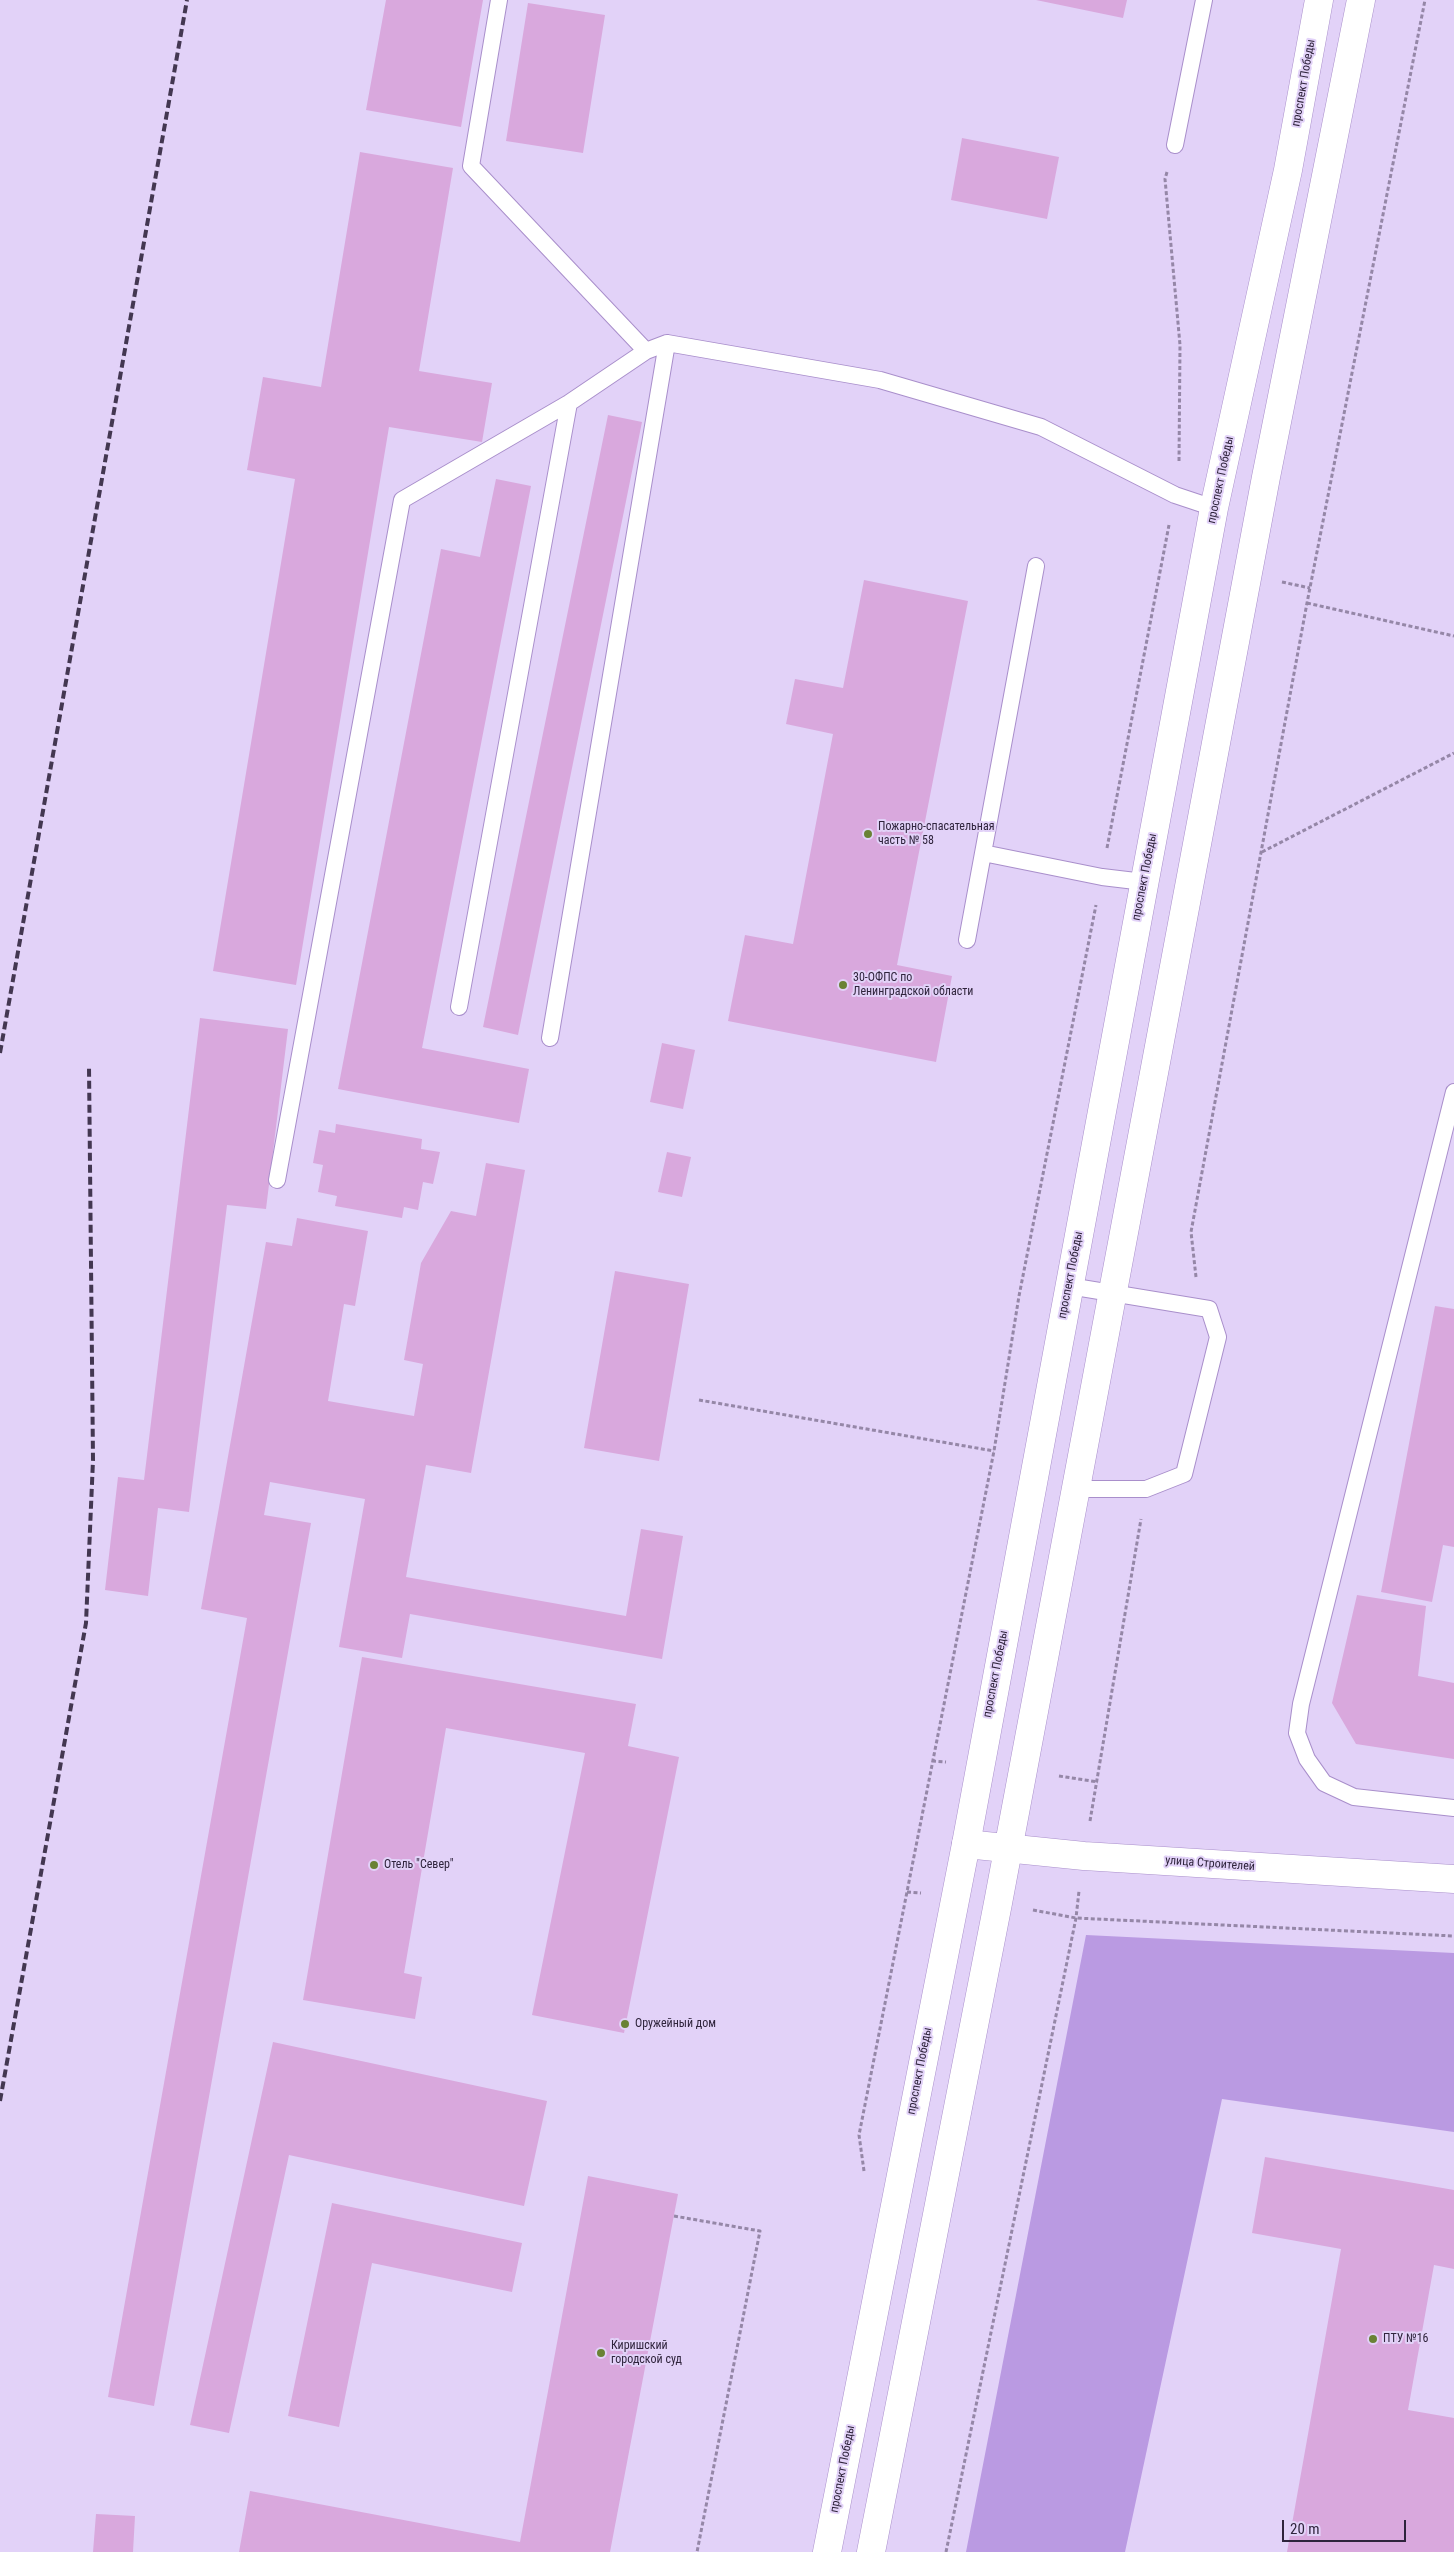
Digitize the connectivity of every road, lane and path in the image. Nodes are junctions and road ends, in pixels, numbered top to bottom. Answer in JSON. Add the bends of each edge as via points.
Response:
{"nodes":[{"id":1,"x":498,"y":0,"type":"edge"},
{"id":2,"x":1204,"y":0,"type":"edge"},
{"id":3,"x":1319,"y":0,"type":"edge"},
{"id":4,"x":1361,"y":0,"type":"edge"},
{"id":5,"x":1425,"y":0,"type":"edge"},
{"id":6,"x":1175,"y":145,"type":"joint"},
{"id":7,"x":667,"y":343,"type":"junction"},
{"id":8,"x":646,"y":351,"type":"junction"},
{"id":9,"x":569,"y":403,"type":"junction"},
{"id":10,"x":1175,"y":495,"type":"junction"},
{"id":11,"x":1214,"y":508,"type":"junction"},
{"id":12,"x":1036,"y":566,"type":"dead end"},
{"id":13,"x":1274,"y":580,"type":"dead end"},
{"id":14,"x":1310,"y":588,"type":"junction"},
{"id":15,"x":1308,"y":603,"type":"junction"},
{"id":16,"x":1454,"y":636,"type":"edge"},
{"id":17,"x":1454,"y":753,"type":"edge"},
{"id":18,"x":984,"y":853,"type":"junction"},
{"id":19,"x":1261,"y":853,"type":"junction"},
{"id":20,"x":1144,"y":882,"type":"junction"},
{"id":21,"x":967,"y":940,"type":"dead end"},
{"id":22,"x":459,"y":1007,"type":"dead end"},
{"id":23,"x":550,"y":1038,"type":"dead end"},
{"id":24,"x":1454,"y":1092,"type":"edge"},
{"id":25,"x":277,"y":1180,"type":"dead end"},
{"id":26,"x":1068,"y":1286,"type":"junction"},
{"id":27,"x":1112,"y":1293,"type":"junction"},
{"id":28,"x":1018,"y":1296,"type":"dead end"},
{"id":29,"x":1208,"y":1309,"type":"junction"},
{"id":30,"x":699,"y":1400,"type":"dead end"},
{"id":31,"x":994,"y":1451,"type":"junction"},
{"id":32,"x":1075,"y":1489,"type":"junction"},
{"id":33,"x":1146,"y":1489,"type":"junction"},
{"id":34,"x":1098,"y":1782,"type":"dead end"},
{"id":35,"x":1454,"y":1808,"type":"edge"},
{"id":36,"x":966,"y":1844,"type":"junction"},
{"id":37,"x":1008,"y":1849,"type":"junction"},
{"id":38,"x":1454,"y":1879,"type":"edge"},
{"id":39,"x":907,"y":1892,"type":"junction"},
{"id":40,"x":955,"y":1895,"type":"junction"},
{"id":41,"x":998,"y":1904,"type":"junction"},
{"id":42,"x":1076,"y":1918,"type":"junction"},
{"id":43,"x":1454,"y":1936,"type":"edge"},
{"id":44,"x":864,"y":2179,"type":"dead end"},
{"id":45,"x":674,"y":2216,"type":"dead end"},
{"id":46,"x":697,"y":2552,"type":"edge"},
{"id":47,"x":827,"y":2552,"type":"edge"},
{"id":48,"x":871,"y":2552,"type":"edge"},
{"id":49,"x":946,"y":2552,"type":"edge"}],
"edges":[{"from":1,"to":8,"type":"lane","via":[[471,166]]},
{"from":2,"to":6,"type":"lane"},
{"from":3,"to":11,"type":"main road","name":"проспект Победы","via":[[1288,170]]},
{"from":4,"to":27,"type":"main road","via":[[1266,477]]},
{"from":5,"to":14,"type":"path"},
{"from":6,"to":10,"type":"path","via":[[1165,179],[1180,345],[1179,463]]},
{"from":7,"to":8,"type":"lane"},
{"from":7,"to":10,"type":"lane","via":[[880,380],[1041,427]]},
{"from":7,"to":23,"type":"lane"},
{"from":8,"to":9,"type":"lane"},
{"from":9,"to":22,"type":"lane"},
{"from":9,"to":25,"type":"lane","via":[[402,500]]},
{"from":10,"to":11,"type":"lane"},
{"from":11,"to":20,"type":"main road","name":"проспект Победы"},
{"from":12,"to":18,"type":"lane"},
{"from":13,"to":14,"type":"path"},
{"from":14,"to":15,"type":"path"},
{"from":15,"to":16,"type":"path"},
{"from":15,"to":19,"type":"path"},
{"from":17,"to":19,"type":"path"},
{"from":18,"to":20,"type":"lane","via":[[1102,877]]},
{"from":18,"to":21,"type":"lane"},
{"from":19,"to":29,"type":"path","via":[[1191,1232],[1194,1270]]},
{"from":20,"to":26,"type":"main road","name":"проспект Победы"},
{"from":24,"to":35,"type":"lane","via":[[1301,1704],[1297,1733],[1307,1759],[1324,1782],[1354,1797]]},
{"from":26,"to":27,"type":"lane"},
{"from":26,"to":36,"type":"main road","name":"проспект Победы"},
{"from":27,"to":29,"type":"lane"},
{"from":27,"to":32,"type":"main road"},
{"from":28,"to":31,"type":"path"},
{"from":29,"to":33,"type":"lane","via":[[1218,1337],[1184,1474]]},
{"from":30,"to":31,"type":"path"},
{"from":31,"to":39,"type":"path"},
{"from":32,"to":33,"type":"lane"},
{"from":32,"to":37,"type":"main road"},
{"from":33,"to":34,"type":"path"},
{"from":36,"to":37,"type":"main road","name":"улица Строителей"},
{"from":36,"to":40,"type":"main road","name":"проспект Победы"},
{"from":37,"to":38,"type":"main road","name":"улица Строителей"},
{"from":37,"to":41,"type":"main road"},
{"from":39,"to":40,"type":"path"},
{"from":39,"to":44,"type":"path","via":[[859,2135]]},
{"from":40,"to":47,"type":"main road","name":"проспект Победы"},
{"from":41,"to":42,"type":"path"},
{"from":41,"to":48,"type":"main road"},
{"from":42,"to":43,"type":"path"},
{"from":42,"to":49,"type":"path"},
{"from":45,"to":46,"type":"path","via":[[760,2231]]}]}
